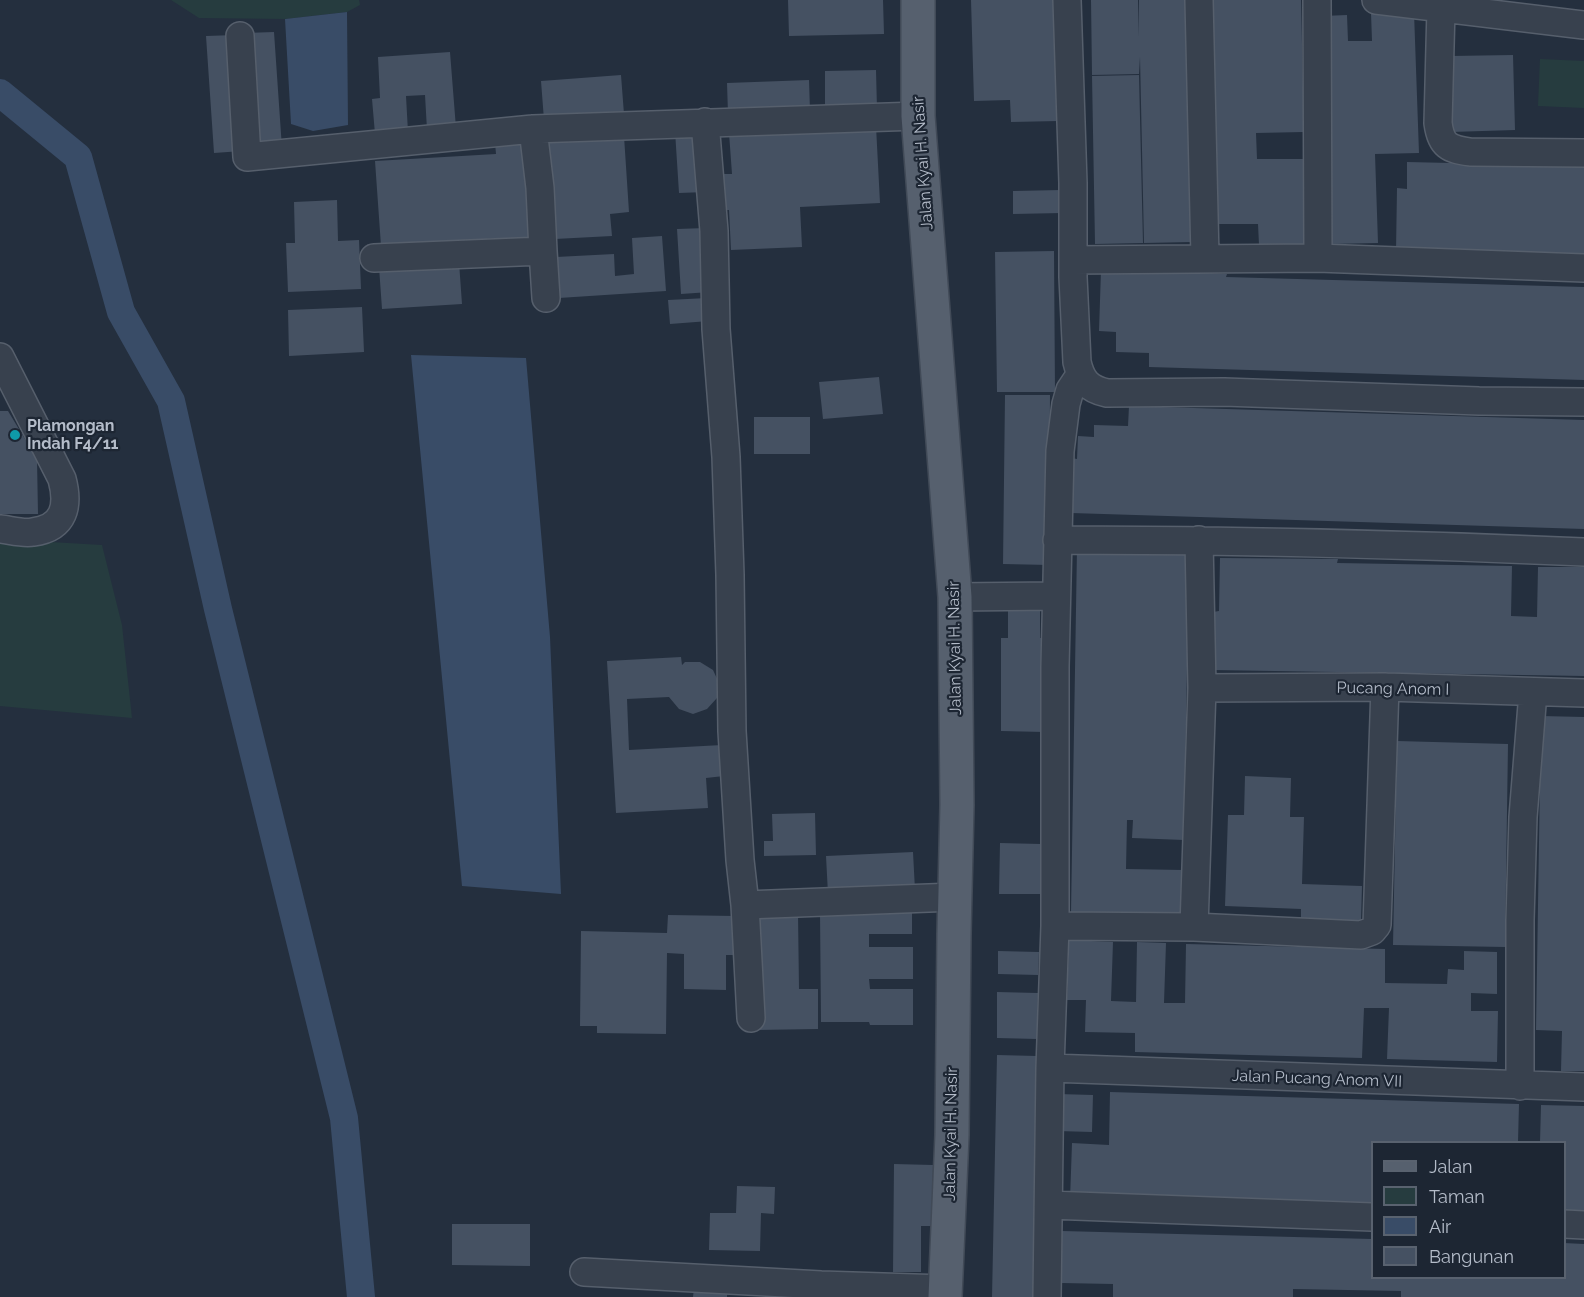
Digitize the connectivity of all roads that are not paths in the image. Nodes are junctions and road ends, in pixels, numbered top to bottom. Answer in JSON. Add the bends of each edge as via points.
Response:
{"nodes":[{"id":1,"x":918,"y":0,"type":"edge"},
{"id":2,"x":1067,"y":0,"type":"edge"},
{"id":3,"x":1198,"y":0,"type":"edge"},
{"id":4,"x":1317,"y":0,"type":"edge"},
{"id":5,"x":1376,"y":0,"type":"edge"},
{"id":6,"x":1441,"y":8,"type":"junction"},
{"id":7,"x":1584,"y":26,"type":"edge"},
{"id":8,"x":240,"y":36,"type":"dead end"},
{"id":9,"x":918,"y":116,"type":"junction"},
{"id":10,"x":705,"y":122,"type":"junction"},
{"id":11,"x":533,"y":129,"type":"junction"},
{"id":12,"x":1584,"y":153,"type":"edge"},
{"id":13,"x":543,"y":251,"type":"junction"},
{"id":14,"x":1205,"y":257,"type":"junction"},
{"id":15,"x":374,"y":258,"type":"dead end"},
{"id":16,"x":1318,"y":258,"type":"junction"},
{"id":17,"x":1073,"y":260,"type":"junction"},
{"id":18,"x":1584,"y":268,"type":"edge"},
{"id":19,"x":546,"y":298,"type":"dead end"},
{"id":20,"x":0,"y":357,"type":"edge"},
{"id":21,"x":1080,"y":375,"type":"junction"},
{"id":22,"x":9,"y":390,"type":"edge"},
{"id":23,"x":1584,"y":402,"type":"edge"},
{"id":24,"x":0,"y":529,"type":"edge"},
{"id":25,"x":1057,"y":540,"type":"junction"},
{"id":26,"x":1199,"y":540,"type":"junction"},
{"id":27,"x":1584,"y":552,"type":"edge"},
{"id":28,"x":1056,"y":596,"type":"junction"},
{"id":29,"x":955,"y":597,"type":"junction"},
{"id":30,"x":1385,"y":687,"type":"junction"},
{"id":31,"x":1202,"y":688,"type":"junction"},
{"id":32,"x":1533,"y":692,"type":"junction"},
{"id":33,"x":1584,"y":693,"type":"edge"},
{"id":34,"x":955,"y":897,"type":"junction"},
{"id":35,"x":745,"y":905,"type":"junction"},
{"id":36,"x":1055,"y":926,"type":"junction"},
{"id":37,"x":1194,"y":927,"type":"junction"},
{"id":38,"x":751,"y":1018,"type":"dead end"},
{"id":39,"x":1050,"y":1068,"type":"junction"},
{"id":40,"x":1520,"y":1086,"type":"junction"},
{"id":41,"x":1584,"y":1087,"type":"edge"},
{"id":42,"x":1049,"y":1206,"type":"junction"},
{"id":43,"x":1371,"y":1217,"type":"edge"},
{"id":44,"x":1566,"y":1224,"type":"edge"},
{"id":45,"x":1584,"y":1225,"type":"edge"},
{"id":46,"x":584,"y":1272,"type":"dead end"},
{"id":47,"x":945,"y":1293,"type":"edge"},
{"id":48,"x":1047,"y":1297,"type":"edge"}],
"edges":[{"from":1,"to":9,"type":"main road","name":"Jalan Kyai H. Nasir"},
{"from":2,"to":17,"type":"street"},
{"from":3,"to":14,"type":"street"},
{"from":4,"to":16,"type":"street"},
{"from":5,"to":6,"type":"street"},
{"from":6,"to":7,"type":"street"},
{"from":6,"to":12,"type":"street","via":[[1438,123],[1443,142],[1470,152]]},
{"from":8,"to":11,"type":"street","via":[[247,157]]},
{"from":9,"to":10,"type":"street"},
{"from":9,"to":29,"type":"main road","name":"Jalan Kyai H. Nasir"},
{"from":10,"to":11,"type":"street"},
{"from":10,"to":35,"type":"street","via":[[726,457],[732,731]]},
{"from":11,"to":13,"type":"street"},
{"from":13,"to":15,"type":"street"},
{"from":13,"to":19,"type":"street"},
{"from":14,"to":16,"type":"street"},
{"from":14,"to":17,"type":"street"},
{"from":16,"to":18,"type":"street"},
{"from":17,"to":21,"type":"street"},
{"from":20,"to":22,"type":"street"},
{"from":21,"to":23,"type":"street","via":[[1094,390],[1107,393],[1224,392]]},
{"from":21,"to":25,"type":"street","via":[[1070,390],[1063,423]]},
{"from":22,"to":24,"type":"street","via":[[62,479],[66,508],[47,528],[33,532]]},
{"from":25,"to":26,"type":"street"},
{"from":25,"to":28,"type":"street"},
{"from":26,"to":27,"type":"street"},
{"from":26,"to":31,"type":"street"},
{"from":28,"to":29,"type":"street"},
{"from":28,"to":36,"type":"street"},
{"from":29,"to":34,"type":"main road","name":"Jalan Kyai H. Nasir"},
{"from":30,"to":31,"type":"street","name":"Pucang Anom I"},
{"from":30,"to":32,"type":"street","name":"Pucang Anom I"},
{"from":30,"to":37,"type":"street","via":[[1375,929],[1361,935]]},
{"from":31,"to":37,"type":"street"},
{"from":32,"to":33,"type":"street","name":"Pucang Anom I"},
{"from":32,"to":40,"type":"street","via":[[1523,818]]},
{"from":34,"to":35,"type":"street"},
{"from":34,"to":47,"type":"main road","name":"Jalan Kyai H. Nasir","via":[[952,1135]]},
{"from":35,"to":38,"type":"street"},
{"from":36,"to":37,"type":"street"},
{"from":36,"to":39,"type":"street"},
{"from":39,"to":40,"type":"street","name":"Jalan Pucang Anom VII"},
{"from":39,"to":42,"type":"street"},
{"from":40,"to":41,"type":"street","name":"Jalan Pucang Anom VII"},
{"from":42,"to":43,"type":"street"},
{"from":42,"to":48,"type":"street"},
{"from":44,"to":45,"type":"street"},
{"from":46,"to":47,"type":"street"}]}
